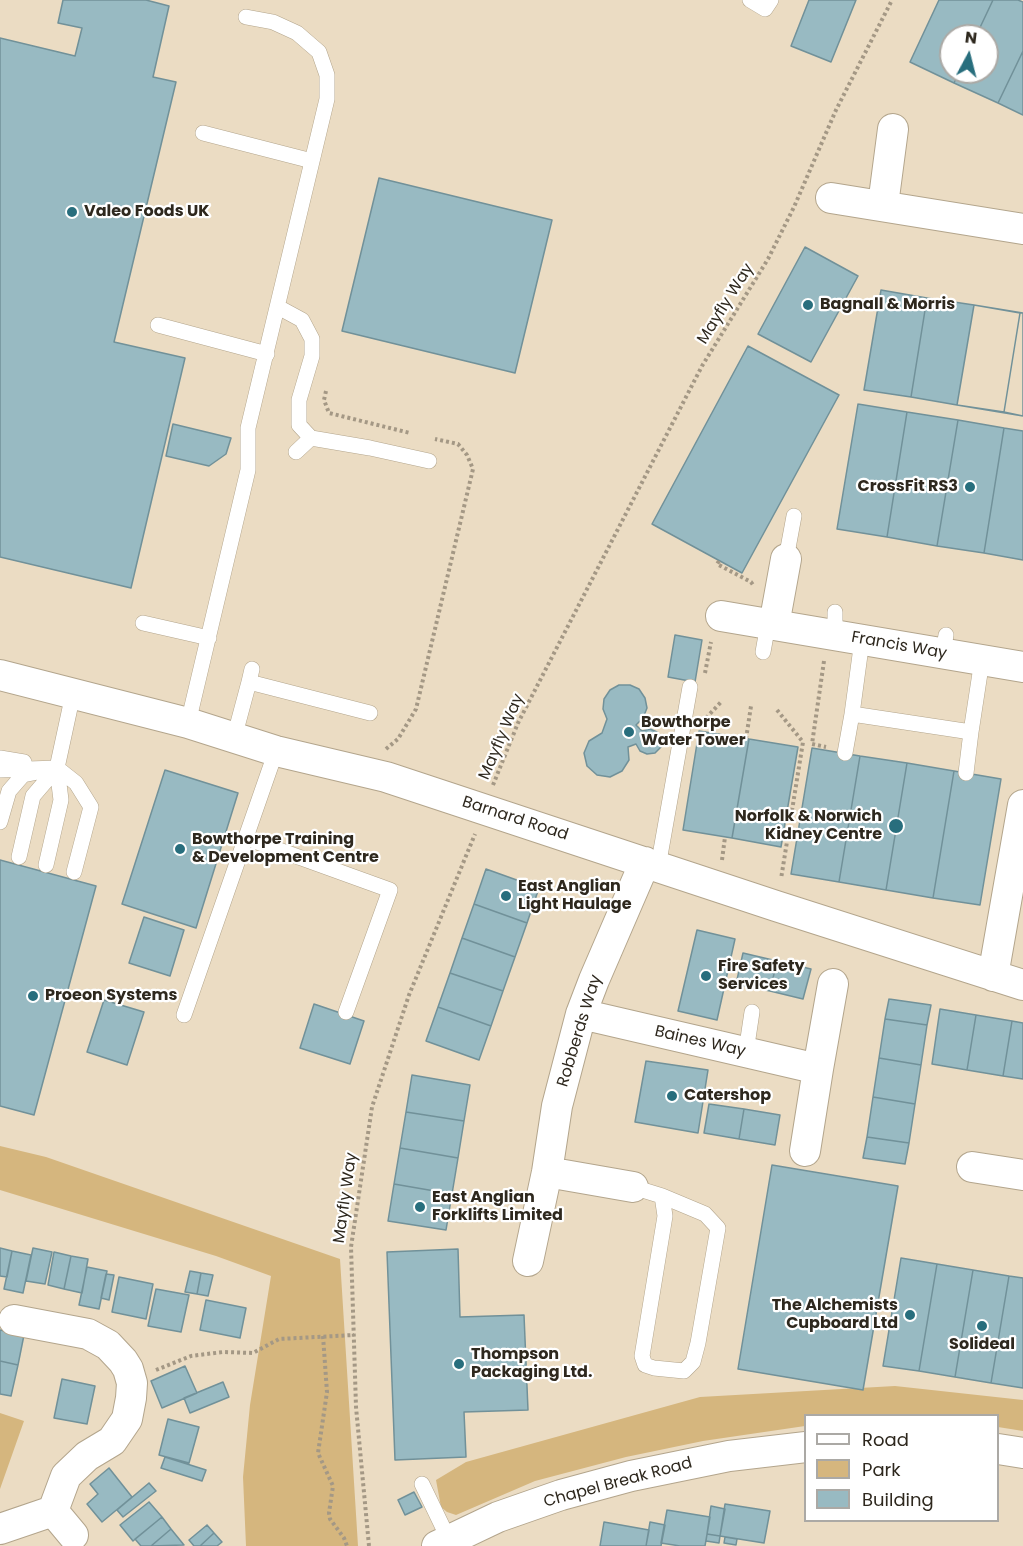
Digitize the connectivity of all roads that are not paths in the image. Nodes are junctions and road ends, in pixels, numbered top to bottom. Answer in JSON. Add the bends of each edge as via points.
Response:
{"nodes":[{"id":1,"x":750,"y":0,"type":"edge"},
{"id":2,"x":771,"y":0,"type":"edge"},
{"id":3,"x":246,"y":17,"type":"dead end"},
{"id":4,"x":893,"y":129,"type":"dead end"},
{"id":5,"x":203,"y":133,"type":"dead end"},
{"id":6,"x":312,"y":161,"type":"junction"},
{"id":7,"x":831,"y":198,"type":"dead end"},
{"id":8,"x":883,"y":205,"type":"junction"},
{"id":9,"x":1023,"y":229,"type":"edge"},
{"id":10,"x":278,"y":307,"type":"junction"},
{"id":11,"x":158,"y":325,"type":"dead end"},
{"id":12,"x":267,"y":354,"type":"junction"},
{"id":13,"x":311,"y":438,"type":"junction"},
{"id":14,"x":296,"y":452,"type":"dead end"},
{"id":15,"x":429,"y":461,"type":"dead end"},
{"id":16,"x":794,"y":516,"type":"dead end"},
{"id":17,"x":786,"y":559,"type":"joint"},
{"id":18,"x":719,"y":616,"type":"dead end"},
{"id":19,"x":143,"y":623,"type":"dead end"},
{"id":20,"x":840,"y":630,"type":"junction"},
{"id":21,"x":769,"y":634,"type":"junction"},
{"id":22,"x":208,"y":638,"type":"junction"},
{"id":23,"x":982,"y":660,"type":"junction"},
{"id":24,"x":1023,"y":667,"type":"edge"},
{"id":25,"x":0,"y":675,"type":"edge"},
{"id":26,"x":690,"y":687,"type":"dead end"},
{"id":27,"x":73,"y":694,"type":"junction"},
{"id":28,"x":370,"y":713,"type":"dead end"},
{"id":29,"x":852,"y":714,"type":"junction"},
{"id":30,"x":188,"y":723,"type":"junction"},
{"id":31,"x":972,"y":732,"type":"junction"},
{"id":32,"x":234,"y":738,"type":"junction"},
{"id":33,"x":276,"y":751,"type":"junction"},
{"id":34,"x":838,"y":752,"type":"road end"},
{"id":35,"x":0,"y":758,"type":"edge"},
{"id":36,"x":57,"y":768,"type":"junction"},
{"id":37,"x":0,"y":770,"type":"edge"},
{"id":38,"x":966,"y":773,"type":"dead end"},
{"id":39,"x":1023,"y":805,"type":"edge"},
{"id":40,"x":0,"y":822,"type":"edge"},
{"id":41,"x":246,"y":838,"type":"junction"},
{"id":42,"x":19,"y":857,"type":"dead end"},
{"id":43,"x":46,"y":865,"type":"dead end"},
{"id":44,"x":652,"y":865,"type":"junction"},
{"id":45,"x":74,"y":872,"type":"dead end"},
{"id":46,"x":993,"y":976,"type":"junction"},
{"id":47,"x":833,"y":984,"type":"dead end"},
{"id":48,"x":1023,"y":985,"type":"edge"},
{"id":49,"x":346,"y":1012,"type":"dead end"},
{"id":50,"x":752,"y":1012,"type":"dead end"},
{"id":51,"x":581,"y":1014,"type":"junction"},
{"id":52,"x":184,"y":1015,"type":"dead end"},
{"id":53,"x":746,"y":1052,"type":"junction"},
{"id":54,"x":818,"y":1069,"type":"junction"},
{"id":55,"x":805,"y":1151,"type":"dead end"},
{"id":56,"x":972,"y":1167,"type":"dead end"},
{"id":57,"x":547,"y":1172,"type":"junction"},
{"id":58,"x":1023,"y":1175,"type":"edge"},
{"id":59,"x":633,"y":1186,"type":"joint"},
{"id":60,"x":662,"y":1196,"type":"junction"},
{"id":61,"x":528,"y":1261,"type":"dead end"},
{"id":62,"x":14,"y":1320,"type":"dead end"},
{"id":63,"x":804,"y":1447,"type":"edge"},
{"id":64,"x":999,"y":1449,"type":"edge"},
{"id":65,"x":1023,"y":1453,"type":"edge"},
{"id":66,"x":422,"y":1484,"type":"dead end"},
{"id":67,"x":53,"y":1511,"type":"junction"},
{"id":68,"x":0,"y":1529,"type":"edge"},
{"id":69,"x":73,"y":1535,"type":"dead end"},
{"id":70,"x":443,"y":1543,"type":"edge"}],
"edges":[{"from":1,"to":2,"type":"lane","via":[[765,9]]},
{"from":3,"to":6,"type":"lane","via":[[273,22],[297,33],[319,52],[327,75],[327,99]]},
{"from":4,"to":8,"type":"street"},
{"from":5,"to":6,"type":"lane"},
{"from":6,"to":10,"type":"lane"},
{"from":7,"to":8,"type":"street"},
{"from":8,"to":9,"type":"street"},
{"from":10,"to":12,"type":"lane"},
{"from":10,"to":13,"type":"lane","via":[[302,320],[312,339],[312,356],[299,400],[299,425]]},
{"from":11,"to":12,"type":"lane"},
{"from":12,"to":22,"type":"lane","via":[[248,428],[248,470]]},
{"from":13,"to":14,"type":"lane"},
{"from":13,"to":15,"type":"lane"},
{"from":16,"to":17,"type":"lane"},
{"from":17,"to":21,"type":"street"},
{"from":18,"to":21,"type":"street","name":"Francis Way"},
{"from":19,"to":22,"type":"lane"},
{"from":20,"to":21,"type":"street","name":"Francis Way"},
{"from":20,"to":23,"type":"street","name":"Francis Way","via":[[944,644]]},
{"from":20,"to":29,"type":"lane"},
{"from":22,"to":30,"type":"lane"},
{"from":23,"to":24,"type":"street","name":"Francis Way"},
{"from":23,"to":31,"type":"lane"},
{"from":25,"to":27,"type":"street","name":"Barnard Road"},
{"from":26,"to":44,"type":"lane","via":[[672,746]]},
{"from":27,"to":30,"type":"street","name":"Barnard Road"},
{"from":27,"to":36,"type":"lane"},
{"from":28,"to":32,"type":"lane","via":[[251,675]]},
{"from":29,"to":31,"type":"lane"},
{"from":29,"to":34,"type":"lane"},
{"from":30,"to":32,"type":"street","name":"Barnard Road"},
{"from":31,"to":38,"type":"lane"},
{"from":32,"to":33,"type":"street","name":"Barnard Road"},
{"from":33,"to":41,"type":"lane"},
{"from":33,"to":44,"type":"street","name":"Barnard Road","via":[[376,774]]},
{"from":35,"to":36,"type":"lane"},
{"from":36,"to":37,"type":"lane"},
{"from":36,"to":40,"type":"lane","via":[[23,775],[9,791]]},
{"from":36,"to":42,"type":"lane","via":[[33,796]]},
{"from":36,"to":43,"type":"lane","via":[[61,800]]},
{"from":36,"to":45,"type":"lane","via":[[76,783],[91,807]]},
{"from":39,"to":46,"type":"street"},
{"from":41,"to":49,"type":"lane","via":[[390,890]]},
{"from":41,"to":52,"type":"lane"},
{"from":44,"to":46,"type":"street","name":"Barnard Road"},
{"from":44,"to":51,"type":"street","name":"Robberds Way"},
{"from":46,"to":48,"type":"street","name":"Barnard Road"},
{"from":47,"to":54,"type":"street"},
{"from":50,"to":53,"type":"lane"},
{"from":51,"to":53,"type":"street","name":"Baines Way"},
{"from":51,"to":57,"type":"street","name":"Robberds Way","via":[[557,1106]]},
{"from":53,"to":54,"type":"street","name":"Baines Way"},
{"from":54,"to":55,"type":"street"},
{"from":56,"to":58,"type":"street"},
{"from":57,"to":59,"type":"street"},
{"from":57,"to":61,"type":"street","name":"Robberds Way"},
{"from":59,"to":60,"type":"lane"},
{"from":60,"to":60,"type":"lane","via":[[665,1216],[642,1356],[645,1365],[684,1371],[693,1362],[698,1343],[718,1228],[705,1214]]},
{"from":62,"to":67,"type":"street","via":[[88,1334],[108,1345],[123,1360],[132,1383],[127,1419],[112,1441],[87,1456],[66,1476]]},
{"from":63,"to":70,"type":"street","name":"Chapel Break Road","via":[[729,1456],[632,1476],[498,1517]]},
{"from":64,"to":65,"type":"street"},
{"from":66,"to":70,"type":"lane"},
{"from":67,"to":68,"type":"street"},
{"from":67,"to":69,"type":"street"}]}
